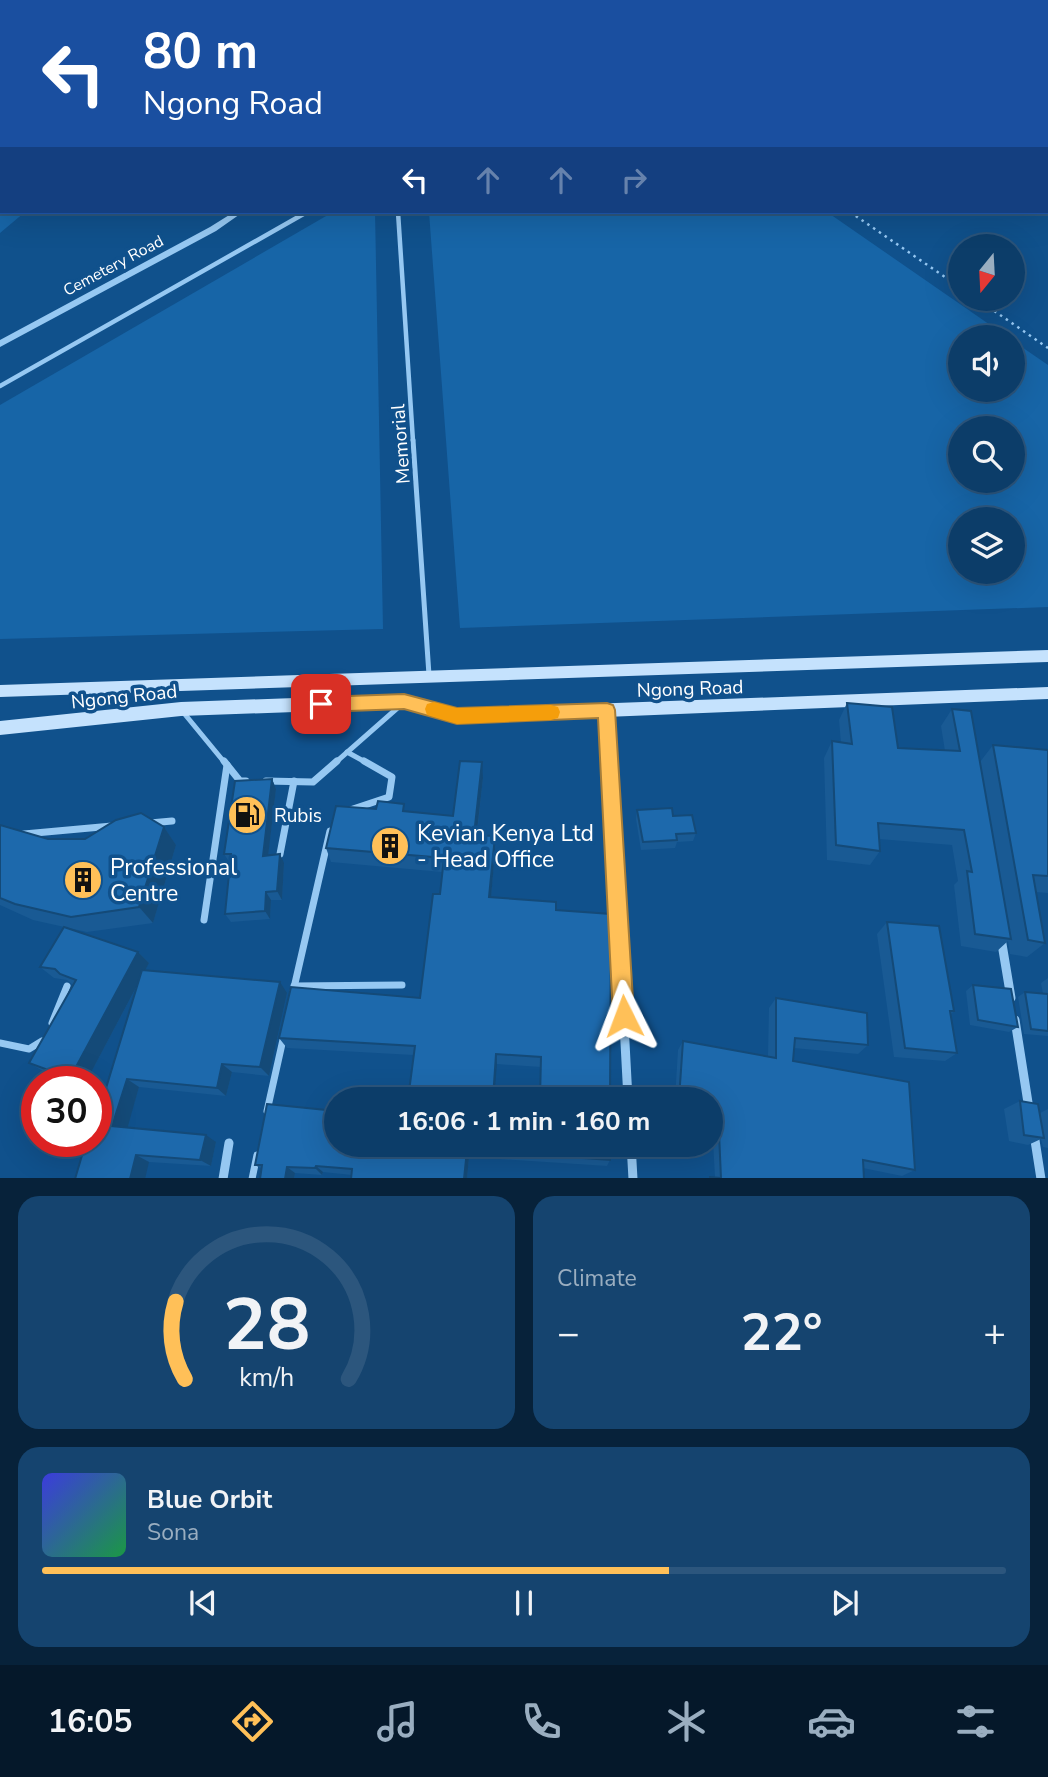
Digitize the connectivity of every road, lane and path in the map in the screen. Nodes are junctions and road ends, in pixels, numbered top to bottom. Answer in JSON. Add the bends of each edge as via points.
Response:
{"nodes":[{"id":1,"x":236,"y":214,"type":"edge"},
{"id":2,"x":303,"y":214,"type":"edge"},
{"id":3,"x":398,"y":214,"type":"edge"},
{"id":4,"x":853,"y":214,"type":"edge"},
{"id":5,"x":948,"y":279,"type":"edge"},
{"id":6,"x":996,"y":312,"type":"edge"},
{"id":7,"x":0,"y":344,"type":"edge"},
{"id":8,"x":1048,"y":348,"type":"edge"},
{"id":9,"x":0,"y":386,"type":"edge"},
{"id":10,"x":1048,"y":656,"type":"edge"},
{"id":11,"x":429,"y":675,"type":"junction"},
{"id":12,"x":0,"y":691,"type":"edge"},
{"id":13,"x":1048,"y":693,"type":"edge"},
{"id":14,"x":404,"y":701,"type":"junction"},
{"id":15,"x":181,"y":709,"type":"junction"},
{"id":16,"x":607,"y":710,"type":"junction"},
{"id":17,"x":0,"y":728,"type":"edge"},
{"id":18,"x":347,"y":752,"type":"junction"},
{"id":19,"x":227,"y":765,"type":"junction"},
{"id":20,"x":294,"y":781,"type":"junction"},
{"id":21,"x":172,"y":821,"type":"dead end"},
{"id":22,"x":146,"y":823,"type":"edge"},
{"id":23,"x":119,"y":825,"type":"edge"},
{"id":24,"x":13,"y":835,"type":"edge"},
{"id":25,"x":280,"y":854,"type":"edge"},
{"id":26,"x":204,"y":920,"type":"dead end"},
{"id":27,"x":999,"y":929,"type":"edge"},
{"id":28,"x":402,"y":985,"type":"dead end"},
{"id":29,"x":67,"y":986,"type":"edge"},
{"id":30,"x":294,"y":986,"type":"junction"},
{"id":31,"x":291,"y":999,"type":"edge"},
{"id":32,"x":286,"y":1025,"type":"edge"},
{"id":33,"x":0,"y":1043,"type":"edge"},
{"id":34,"x":627,"y":1087,"type":"edge"},
{"id":35,"x":266,"y":1114,"type":"edge"},
{"id":36,"x":261,"y":1140,"type":"edge"},
{"id":37,"x":229,"y":1143,"type":"dead end"},
{"id":38,"x":632,"y":1157,"type":"edge"},
{"id":39,"x":223,"y":1178,"type":"edge"},
{"id":40,"x":252,"y":1178,"type":"edge"},
{"id":41,"x":633,"y":1178,"type":"edge"},
{"id":42,"x":1041,"y":1178,"type":"edge"}],
"edges":[{"from":1,"to":7,"type":"street","name":"Cemetery Road"},
{"from":2,"to":9,"type":"lane"},
{"from":3,"to":11,"type":"lane","name":"Memorial"},
{"from":4,"to":5,"type":"path"},
{"from":6,"to":8,"type":"path"},
{"from":10,"to":11,"type":"main road","name":"Ngong Road"},
{"from":11,"to":12,"type":"main road","name":"Ngong Road"},
{"from":13,"to":16,"type":"main road","name":"Ngong Road","via":[[961,703]]},
{"from":14,"to":15,"type":"main road","name":"Ngong Road"},
{"from":14,"to":16,"type":"main road","name":"Ngong Road","via":[[457,716]]},
{"from":14,"to":18,"type":"lane"},
{"from":15,"to":17,"type":"main road","name":"Ngong Road"},
{"from":15,"to":19,"type":"lane"},
{"from":16,"to":34,"type":"street"},
{"from":18,"to":20,"type":"lane","via":[[313,782]]},
{"from":18,"to":30,"type":"lane","via":[[392,778],[389,797],[336,817]]},
{"from":19,"to":20,"type":"lane","via":[[240,781]]},
{"from":19,"to":26,"type":"lane"},
{"from":20,"to":25,"type":"lane"},
{"from":21,"to":22,"type":"lane"},
{"from":23,"to":24,"type":"lane"},
{"from":27,"to":42,"type":"street"},
{"from":28,"to":30,"type":"lane"},
{"from":29,"to":33,"type":"lane","via":[[39,1045],[29,1049]]},
{"from":30,"to":31,"type":"lane"},
{"from":32,"to":35,"type":"lane"},
{"from":36,"to":40,"type":"lane"},
{"from":37,"to":39,"type":"street"},
{"from":38,"to":41,"type":"street"}]}
